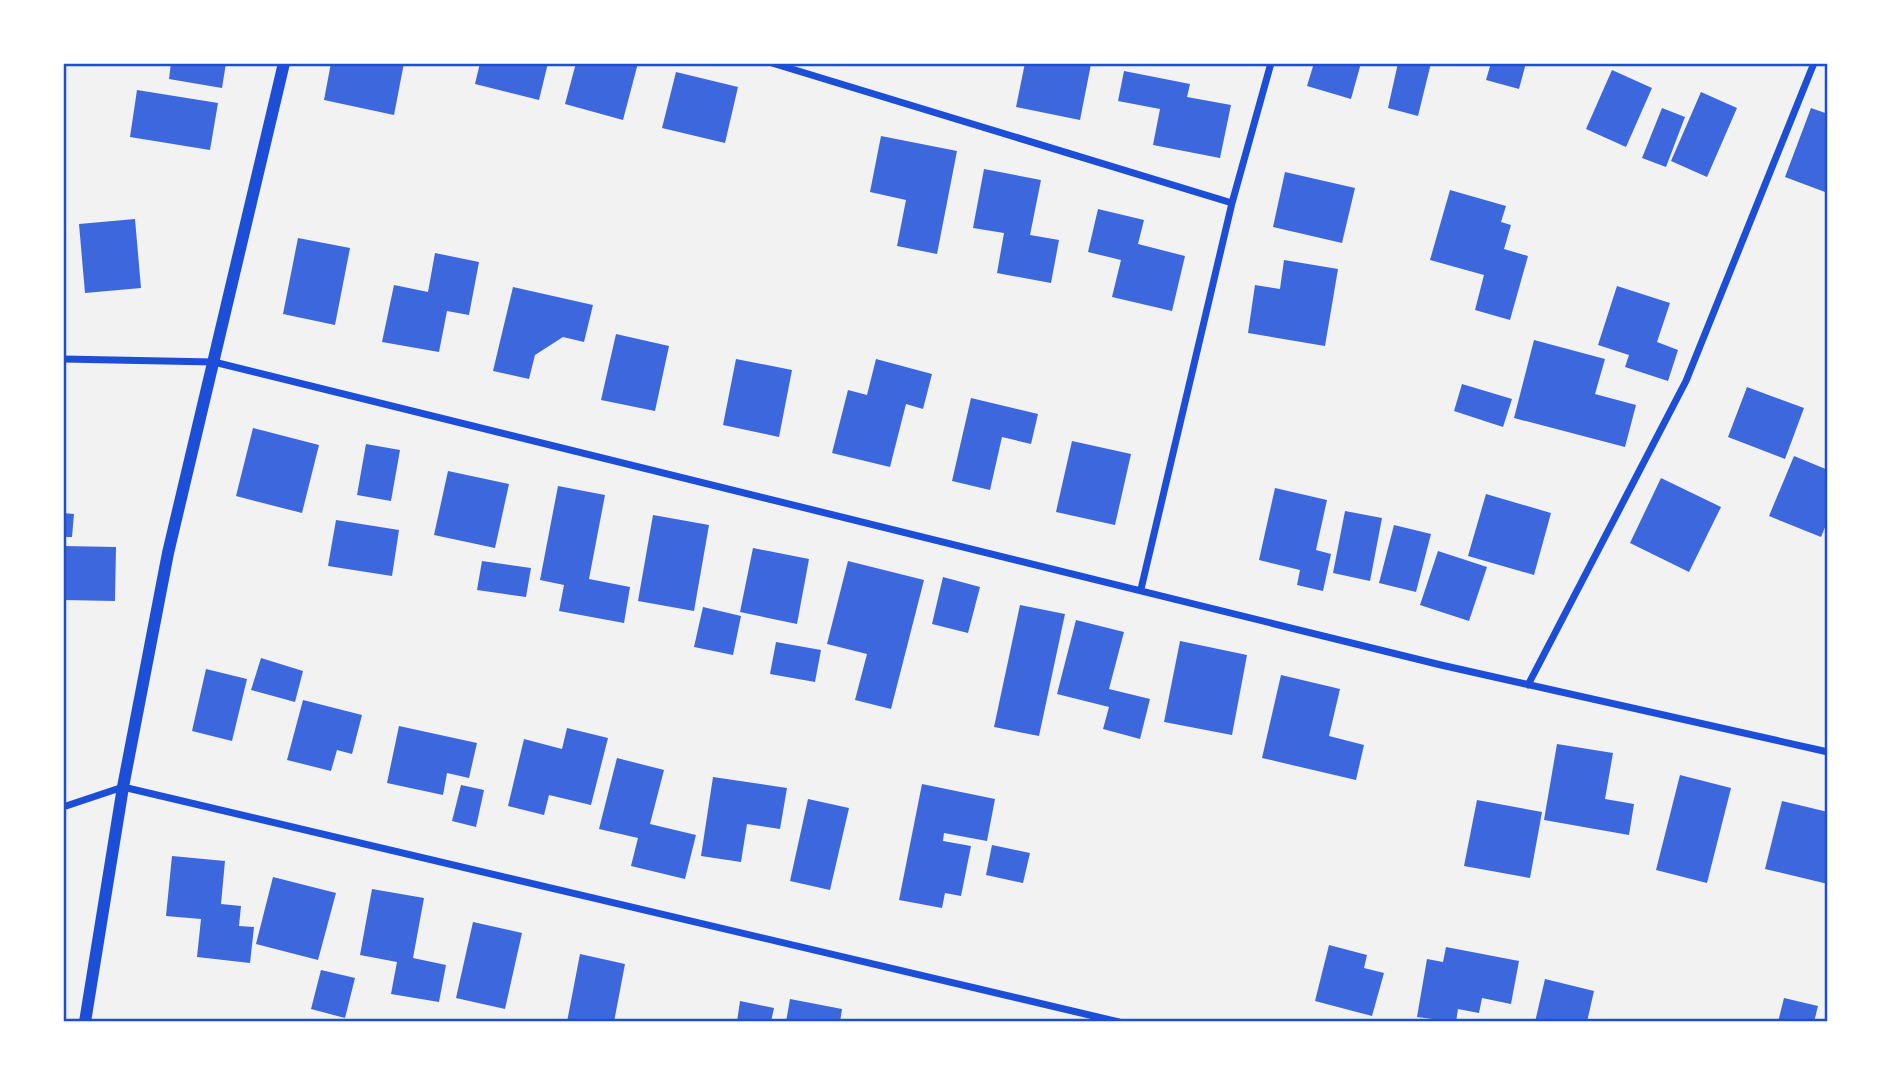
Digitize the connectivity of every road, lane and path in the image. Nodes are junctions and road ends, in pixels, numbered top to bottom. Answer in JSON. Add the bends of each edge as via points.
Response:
{"nodes":[{"id":1,"x":284,"y":63,"type":"edge"},
{"id":2,"x":772,"y":63,"type":"edge"},
{"id":3,"x":1271,"y":63,"type":"edge"},
{"id":4,"x":1814,"y":63,"type":"edge"},
{"id":5,"x":1232,"y":203,"type":"junction"},
{"id":6,"x":63,"y":359,"type":"edge"},
{"id":7,"x":214,"y":362,"type":"junction"},
{"id":8,"x":1141,"y":589,"type":"junction"},
{"id":9,"x":1528,"y":685,"type":"junction"},
{"id":10,"x":1828,"y":752,"type":"edge"},
{"id":11,"x":123,"y":787,"type":"junction"},
{"id":12,"x":63,"y":807,"type":"edge"},
{"id":13,"x":85,"y":1022,"type":"edge"},
{"id":14,"x":1119,"y":1022,"type":"edge"}],
"edges":[{"from":1,"to":7,"type":"street"},
{"from":2,"to":5,"type":"street"},
{"from":3,"to":5,"type":"street"},
{"from":4,"to":9,"type":"street","via":[[1686,381]]},
{"from":5,"to":8,"type":"street"},
{"from":6,"to":7,"type":"street"},
{"from":7,"to":8,"type":"street"},
{"from":7,"to":11,"type":"street","via":[[168,553]]},
{"from":8,"to":9,"type":"street"},
{"from":9,"to":10,"type":"street"},
{"from":11,"to":12,"type":"street"},
{"from":11,"to":13,"type":"street"},
{"from":11,"to":14,"type":"street"}]}
